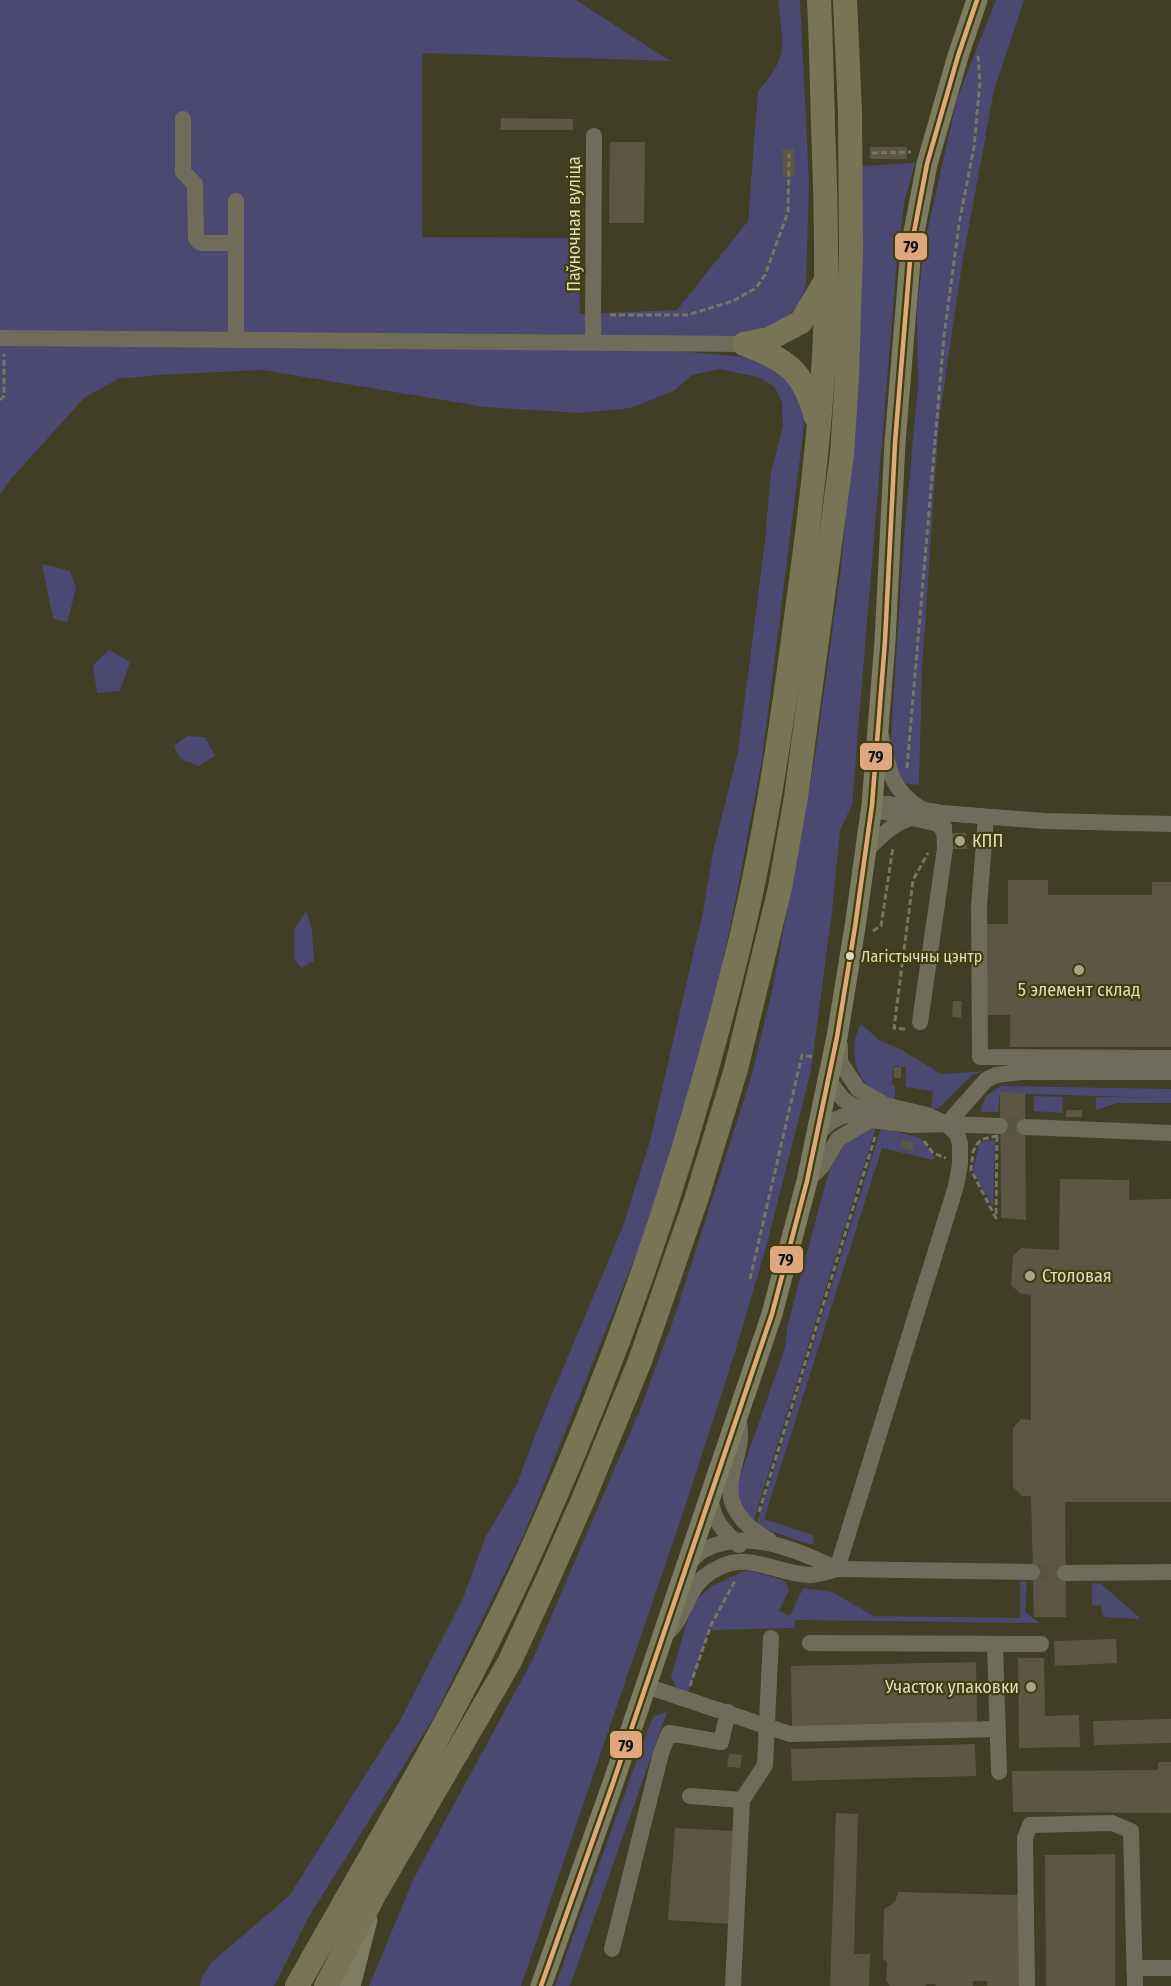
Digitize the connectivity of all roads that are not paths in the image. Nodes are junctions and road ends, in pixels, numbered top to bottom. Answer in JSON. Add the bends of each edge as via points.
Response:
{"nodes":[{"id":1,"x":819,"y":0,"type":"edge"},
{"id":2,"x":845,"y":0,"type":"edge"},
{"id":3,"x":977,"y":0,"type":"edge"},
{"id":4,"x":183,"y":119,"type":"dead end"},
{"id":5,"x":594,"y":136,"type":"dead end"},
{"id":6,"x":236,"y":201,"type":"dead end"},
{"id":7,"x":236,"y":243,"type":"junction"},
{"id":8,"x":826,"y":280,"type":"junction"},
{"id":9,"x":2,"y":338,"type":"edge"},
{"id":10,"x":236,"y":340,"type":"junction"},
{"id":11,"x":593,"y":343,"type":"junction"},
{"id":12,"x":744,"y":344,"type":"junction"},
{"id":13,"x":818,"y":424,"type":"junction"},
{"id":14,"x":878,"y":724,"type":"junction"},
{"id":15,"x":872,"y":805,"type":"junction"},
{"id":16,"x":916,"y":814,"type":"junction"},
{"id":17,"x":986,"y":817,"type":"junction"},
{"id":18,"x":1171,"y":824,"type":"edge"},
{"id":19,"x":866,"y":850,"type":"junction"},
{"id":20,"x":839,"y":1020,"type":"junction"},
{"id":21,"x":918,"y":1026,"type":"road end"},
{"id":22,"x":1171,"y":1058,"type":"edge"},
{"id":23,"x":1171,"y":1072,"type":"edge"},
{"id":24,"x":828,"y":1079,"type":"junction"},
{"id":25,"x":890,"y":1115,"type":"junction"},
{"id":26,"x":947,"y":1124,"type":"junction"},
{"id":27,"x":1025,"y":1127,"type":"tunnel mouth"},
{"id":28,"x":998,"y":1131,"type":"tunnel mouth"},
{"id":29,"x":1171,"y":1133,"type":"edge"},
{"id":30,"x":816,"y":1136,"type":"junction"},
{"id":31,"x":807,"y":1181,"type":"junction"},
{"id":32,"x":737,"y":1417,"type":"junction"},
{"id":33,"x":711,"y":1496,"type":"junction"},
{"id":34,"x":734,"y":1540,"type":"junction"},
{"id":35,"x":786,"y":1549,"type":"junction"},
{"id":36,"x":763,"y":1563,"type":"junction"},
{"id":37,"x":688,"y":1564,"type":"junction"},
{"id":38,"x":837,"y":1569,"type":"junction"},
{"id":39,"x":1032,"y":1572,"type":"tunnel mouth"},
{"id":40,"x":1171,"y":1572,"type":"edge"},
{"id":41,"x":1065,"y":1573,"type":"tunnel mouth"},
{"id":42,"x":663,"y":1637,"type":"junction"},
{"id":43,"x":771,"y":1638,"type":"dead end"},
{"id":44,"x":810,"y":1643,"type":"dead end"},
{"id":45,"x":1041,"y":1644,"type":"dead end"},
{"id":46,"x":995,"y":1645,"type":"junction"},
{"id":47,"x":646,"y":1686,"type":"junction"},
{"id":48,"x":728,"y":1712,"type":"junction"},
{"id":49,"x":768,"y":1726,"type":"junction"},
{"id":50,"x":998,"y":1730,"type":"junction"},
{"id":51,"x":999,"y":1772,"type":"dead end"},
{"id":52,"x":690,"y":1796,"type":"dead end"},
{"id":53,"x":742,"y":1800,"type":"junction"},
{"id":54,"x":374,"y":1895,"type":"junction"},
{"id":55,"x":612,"y":1949,"type":"dead end"},
{"id":56,"x":1134,"y":1968,"type":"junction"},
{"id":57,"x":1171,"y":1968,"type":"edge"},
{"id":58,"x":297,"y":1986,"type":"edge"},
{"id":59,"x":326,"y":1986,"type":"edge"},
{"id":60,"x":350,"y":1986,"type":"edge"},
{"id":61,"x":541,"y":1986,"type":"edge"},
{"id":62,"x":733,"y":1986,"type":"edge"},
{"id":63,"x":1027,"y":1986,"type":"edge"},
{"id":64,"x":1135,"y":1986,"type":"edge"}],
"edges":[{"from":1,"to":8,"type":"highway"},
{"from":2,"to":54,"type":"highway","via":[[851,249],[842,454],[796,798],[759,979],[697,1197],[640,1361],[583,1500],[509,1663]]},
{"from":3,"to":14,"type":"main road","via":[[927,164],[911,248]]},
{"from":4,"to":7,"type":"street","via":[[183,172],[195,184],[198,241]]},
{"from":5,"to":11,"type":"street","name":"Паўночная вуліца"},
{"from":6,"to":7,"type":"street"},
{"from":7,"to":10,"type":"street"},
{"from":8,"to":12,"type":"highway","via":[[801,322],[769,339]]},
{"from":8,"to":13,"type":"highway"},
{"from":9,"to":10,"type":"street"},
{"from":10,"to":11,"type":"street"},
{"from":11,"to":12,"type":"street"},
{"from":12,"to":13,"type":"highway","via":[[773,355],[796,373],[809,392]]},
{"from":13,"to":58,"type":"highway","via":[[810,518],[762,839],[732,975],[669,1194],[598,1396],[523,1570],[478,1663]]},
{"from":14,"to":15,"type":"main road"},
{"from":14,"to":16,"type":"street","via":[[892,780]]},
{"from":15,"to":16,"type":"street","via":[[888,804]]},
{"from":15,"to":19,"type":"main road"},
{"from":16,"to":17,"type":"street"},
{"from":16,"to":19,"type":"street","via":[[886,831]]},
{"from":16,"to":21,"type":"street","via":[[941,826],[945,836]]},
{"from":17,"to":18,"type":"street"},
{"from":17,"to":22,"type":"street","via":[[979,907],[980,1057]]},
{"from":19,"to":20,"type":"main road"},
{"from":20,"to":24,"type":"main road"},
{"from":20,"to":26,"type":"street","via":[[840,1062],[858,1089],[885,1105]]},
{"from":23,"to":26,"type":"street","via":[[996,1075],[986,1080]]},
{"from":24,"to":25,"type":"street","via":[[852,1105]]},
{"from":24,"to":30,"type":"main road"},
{"from":25,"to":26,"type":"street"},
{"from":25,"to":30,"type":"street","via":[[863,1113],[840,1117]]},
{"from":26,"to":28,"type":"street"},
{"from":26,"to":31,"type":"street","via":[[870,1120],[838,1139],[822,1166]]},
{"from":26,"to":38,"type":"street","via":[[960,1144],[956,1186]]},
{"from":27,"to":29,"type":"street"},
{"from":30,"to":31,"type":"main road"},
{"from":31,"to":32,"type":"main road","via":[[772,1314]]},
{"from":32,"to":33,"type":"main road"},
{"from":32,"to":35,"type":"street","via":[[740,1448],[730,1494],[738,1516],[753,1531]]},
{"from":33,"to":34,"type":"street","via":[[712,1512]]},
{"from":33,"to":37,"type":"main road"},
{"from":34,"to":35,"type":"street"},
{"from":34,"to":36,"type":"street"},
{"from":34,"to":37,"type":"street","via":[[704,1549]]},
{"from":35,"to":38,"type":"street"},
{"from":36,"to":38,"type":"street","via":[[811,1575]]},
{"from":36,"to":42,"type":"street","via":[[730,1562],[718,1567],[694,1589],[681,1617]]},
{"from":37,"to":42,"type":"main road"},
{"from":38,"to":39,"type":"street"},
{"from":40,"to":41,"type":"street"},
{"from":42,"to":47,"type":"main road"},
{"from":43,"to":49,"type":"street"},
{"from":44,"to":46,"type":"street"},
{"from":45,"to":46,"type":"street"},
{"from":46,"to":50,"type":"street"},
{"from":47,"to":48,"type":"street"},
{"from":47,"to":61,"type":"main road"},
{"from":48,"to":49,"type":"street"},
{"from":48,"to":55,"type":"street","via":[[721,1742],[669,1733]]},
{"from":49,"to":50,"type":"street","via":[[790,1734]]},
{"from":49,"to":53,"type":"street","via":[[765,1765]]},
{"from":50,"to":51,"type":"street"},
{"from":52,"to":53,"type":"street"},
{"from":53,"to":62,"type":"street"},
{"from":54,"to":59,"type":"highway"},
{"from":54,"to":60,"type":"main road"},
{"from":56,"to":57,"type":"street"},
{"from":56,"to":63,"type":"street","via":[[1131,1831],[1112,1823],[1030,1825],[1025,1838]]},
{"from":56,"to":64,"type":"street"}]}
